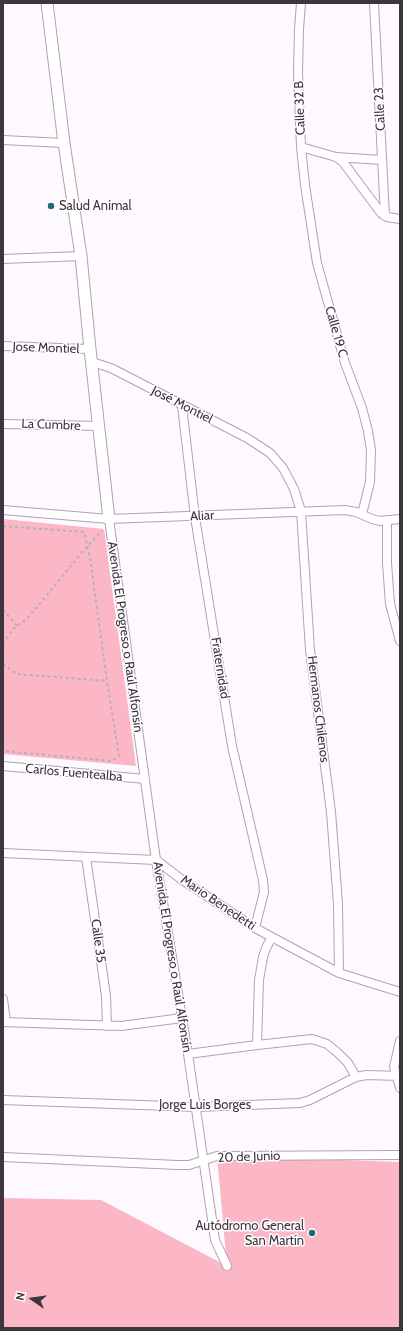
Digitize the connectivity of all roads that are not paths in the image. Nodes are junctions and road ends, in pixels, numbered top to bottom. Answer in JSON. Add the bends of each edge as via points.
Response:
{"nodes":[{"id":1,"x":47,"y":3,"type":"edge"},
{"id":2,"x":301,"y":3,"type":"edge"},
{"id":3,"x":374,"y":3,"type":"edge"},
{"id":4,"x":3,"y":140,"type":"edge"},
{"id":5,"x":64,"y":143,"type":"junction"},
{"id":6,"x":302,"y":147,"type":"junction"},
{"id":7,"x":336,"y":157,"type":"junction"},
{"id":8,"x":382,"y":160,"type":"junction"},
{"id":9,"x":385,"y":216,"type":"junction"},
{"id":10,"x":400,"y":219,"type":"edge"},
{"id":11,"x":81,"y":256,"type":"junction"},
{"id":12,"x":3,"y":259,"type":"edge"},
{"id":13,"x":3,"y":346,"type":"edge"},
{"id":14,"x":90,"y":350,"type":"junction"},
{"id":15,"x":92,"y":362,"type":"junction"},
{"id":16,"x":182,"y":406,"type":"junction"},
{"id":17,"x":3,"y":424,"type":"edge"},
{"id":18,"x":99,"y":426,"type":"junction"},
{"id":19,"x":270,"y":453,"type":"joint"},
{"id":20,"x":3,"y":510,"type":"edge"},
{"id":21,"x":301,"y":511,"type":"junction"},
{"id":22,"x":362,"y":514,"type":"junction"},
{"id":23,"x":195,"y":517,"type":"junction"},
{"id":24,"x":400,"y":519,"type":"edge"},
{"id":25,"x":387,"y":520,"type":"junction"},
{"id":26,"x":110,"y":522,"type":"junction"},
{"id":27,"x":400,"y":642,"type":"edge"},
{"id":28,"x":3,"y":766,"type":"edge"},
{"id":29,"x":145,"y":779,"type":"junction"},
{"id":30,"x":3,"y":853,"type":"edge"},
{"id":31,"x":86,"y":857,"type":"junction"},
{"id":32,"x":156,"y":860,"type":"junction"},
{"id":33,"x":255,"y":928,"type":"junction"},
{"id":34,"x":272,"y":937,"type":"junction"},
{"id":35,"x":339,"y":973,"type":"junction"},
{"id":36,"x":400,"y":992,"type":"edge"},
{"id":37,"x":3,"y":999,"type":"edge"},
{"id":38,"x":182,"y":1018,"type":"junction"},
{"id":39,"x":5,"y":1022,"type":"edge"},
{"id":40,"x":107,"y":1026,"type":"junction"},
{"id":41,"x":400,"y":1041,"type":"edge"},
{"id":42,"x":258,"y":1045,"type":"junction"},
{"id":43,"x":188,"y":1054,"type":"junction"},
{"id":44,"x":398,"y":1075,"type":"edge"},
{"id":45,"x":356,"y":1077,"type":"junction"},
{"id":46,"x":400,"y":1088,"type":"edge"},
{"id":47,"x":3,"y":1100,"type":"edge"},
{"id":48,"x":196,"y":1107,"type":"junction"},
{"id":49,"x":400,"y":1154,"type":"edge"},
{"id":50,"x":3,"y":1157,"type":"edge"},
{"id":51,"x":203,"y":1160,"type":"junction"},
{"id":52,"x":228,"y":1266,"type":"dead end"}],
"edges":[{"from":1,"to":5,"type":"street","name":"Avenida El Progreso o Raúl Alfonsín"},
{"from":2,"to":6,"type":"street","name":"Calle 32 B","via":[[298,73]]},
{"from":3,"to":8,"type":"street","name":"Calle 23"},
{"from":4,"to":5,"type":"street"},
{"from":5,"to":11,"type":"street","name":"Avenida El Progreso o Raúl Alfonsín"},
{"from":6,"to":7,"type":"street","name":"Calle 32 B"},
{"from":6,"to":22,"type":"street","name":"Calle 19 C","via":[[317,262],[345,363],[368,431],[371,450],[370,482]]},
{"from":7,"to":8,"type":"street"},
{"from":7,"to":9,"type":"street","name":"Calle 32 B","via":[[343,162]]},
{"from":8,"to":9,"type":"street","name":"Calle 23"},
{"from":9,"to":10,"type":"street"},
{"from":11,"to":12,"type":"street"},
{"from":11,"to":14,"type":"street","name":"Avenida El Progreso o Raúl Alfonsín"},
{"from":13,"to":14,"type":"street","name":"Jose Montiel"},
{"from":14,"to":15,"type":"street","name":"Avenida El Progreso o Raúl Alfonsín"},
{"from":15,"to":16,"type":"street","name":"José Montiel","via":[[111,368]]},
{"from":15,"to":18,"type":"street","name":"Avenida El Progreso o Raúl Alfonsín"},
{"from":16,"to":19,"type":"street","name":"José Montiel","via":[[247,438]]},
{"from":16,"to":23,"type":"street","name":"Fraternidad"},
{"from":17,"to":18,"type":"street","name":"La Cumbre"},
{"from":18,"to":26,"type":"street","name":"Avenida El Progreso o Raúl Alfonsín"},
{"from":19,"to":21,"type":"street","name":"Hermanos Chilenos","via":[[283,468],[294,489]]},
{"from":20,"to":26,"type":"street","name":"Aliar"},
{"from":21,"to":22,"type":"street","name":"Aliar","via":[[345,510]]},
{"from":21,"to":23,"type":"street","name":"Aliar"},
{"from":21,"to":35,"type":"street","name":"Hermanos Chilenos","via":[[310,650],[332,827],[338,904]]},
{"from":22,"to":25,"type":"street","name":"Aliar","via":[[372,519]]},
{"from":23,"to":26,"type":"street","name":"Aliar"},
{"from":23,"to":33,"type":"street","name":"Fraternidad","via":[[232,746],[263,880],[264,892]]},
{"from":24,"to":25,"type":"street","name":"Aliar"},
{"from":25,"to":27,"type":"street","via":[[390,604]]},
{"from":26,"to":29,"type":"street","name":"Avenida El Progreso o Raúl Alfonsín"},
{"from":28,"to":29,"type":"street","name":"Carlos Fuentealba"},
{"from":29,"to":32,"type":"street","name":"Avenida El Progreso o Raúl Alfonsín"},
{"from":30,"to":31,"type":"street"},
{"from":31,"to":32,"type":"street"},
{"from":31,"to":40,"type":"street","name":"Calle 35","via":[[106,996]]},
{"from":32,"to":33,"type":"street","name":"Mario Benedetti"},
{"from":32,"to":38,"type":"street","name":"Avenida El Progreso o Raúl Alfonsín"},
{"from":33,"to":34,"type":"street","name":"Mario Benedetti"},
{"from":34,"to":35,"type":"street","name":"Mario Benedetti"},
{"from":34,"to":42,"type":"street","via":[[263,957],[259,980]]},
{"from":35,"to":36,"type":"street","name":"Mario Benedetti"},
{"from":37,"to":39,"type":"street"},
{"from":38,"to":40,"type":"street"},
{"from":38,"to":43,"type":"street","name":"Avenida El Progreso o Raúl Alfonsín"},
{"from":39,"to":40,"type":"street"},
{"from":41,"to":44,"type":"street","via":[[394,1067]]},
{"from":42,"to":43,"type":"street"},
{"from":42,"to":45,"type":"street","via":[[320,1041],[338,1053]]},
{"from":43,"to":48,"type":"street","name":"Avenida El Progreso o Raúl Alfonsín"},
{"from":44,"to":45,"type":"street","name":"Jorge Luis Borges"},
{"from":44,"to":46,"type":"street"},
{"from":45,"to":48,"type":"street","name":"Jorge Luis Borges","via":[[300,1103]]},
{"from":47,"to":48,"type":"street","name":"Jorge Luis Borges"},
{"from":48,"to":51,"type":"street","name":"Avenida El Progreso o Raúl Alfonsín"},
{"from":49,"to":51,"type":"street","name":"20 de Junio","via":[[217,1156]]},
{"from":50,"to":51,"type":"street","name":"20 de Junio","via":[[177,1165],[189,1165]]},
{"from":51,"to":52,"type":"street","name":"Avenida El Progreso o Raúl Alfonsín","via":[[215,1240]]}]}
